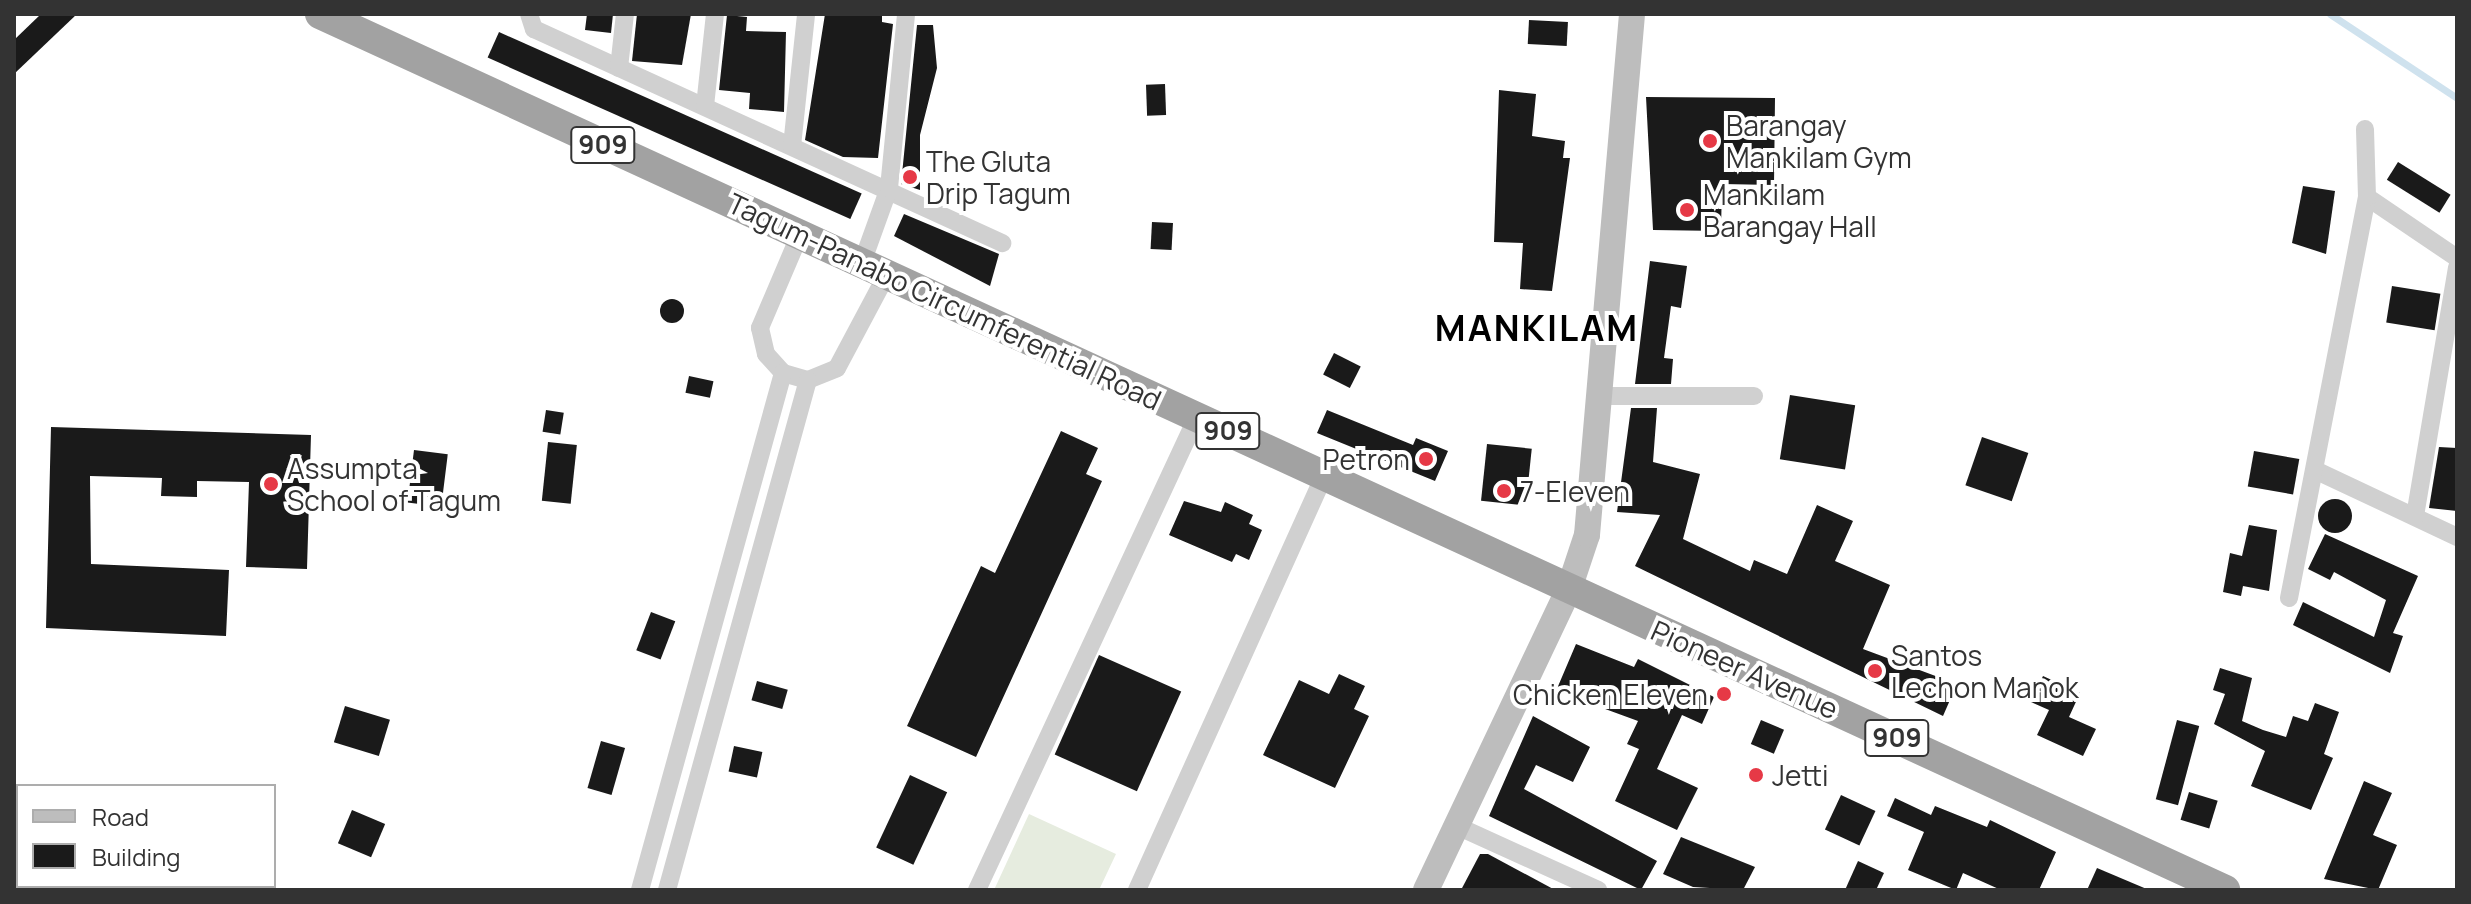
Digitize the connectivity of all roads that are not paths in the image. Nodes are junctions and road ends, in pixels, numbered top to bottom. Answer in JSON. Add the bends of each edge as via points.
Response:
{"nodes":[{"id":1,"x":320,"y":14,"type":"edge"},
{"id":2,"x":529,"y":14,"type":"edge"},
{"id":3,"x":625,"y":14,"type":"edge"},
{"id":4,"x":715,"y":14,"type":"edge"},
{"id":5,"x":806,"y":14,"type":"edge"},
{"id":6,"x":906,"y":14,"type":"edge"},
{"id":7,"x":1632,"y":14,"type":"edge"},
{"id":8,"x":619,"y":68,"type":"junction"},
{"id":9,"x":705,"y":106,"type":"junction"},
{"id":10,"x":2365,"y":129,"type":"dead end"},
{"id":11,"x":792,"y":146,"type":"junction"},
{"id":12,"x":889,"y":188,"type":"junction"},
{"id":13,"x":2367,"y":197,"type":"junction"},
{"id":14,"x":800,"y":234,"type":"junction"},
{"id":15,"x":1002,"y":243,"type":"dead end"},
{"id":16,"x":2457,"y":258,"type":"edge"},
{"id":17,"x":875,"y":268,"type":"junction"},
{"id":18,"x":2457,"y":268,"type":"edge"},
{"id":19,"x":783,"y":373,"type":"junction"},
{"id":20,"x":808,"y":380,"type":"junction"},
{"id":21,"x":1603,"y":396,"type":"junction"},
{"id":22,"x":1754,"y":396,"type":"dead end"},
{"id":23,"x":770,"y":416,"type":"junction"},
{"id":24,"x":1197,"y":417,"type":"junction"},
{"id":25,"x":796,"y":424,"type":"junction"},
{"id":26,"x":2317,"y":471,"type":"junction"},
{"id":27,"x":1325,"y":474,"type":"junction"},
{"id":28,"x":2415,"y":516,"type":"junction"},
{"id":29,"x":2457,"y":537,"type":"edge"},
{"id":30,"x":727,"y":573,"type":"junction"},
{"id":31,"x":752,"y":581,"type":"junction"},
{"id":32,"x":1569,"y":589,"type":"junction"},
{"id":33,"x":2289,"y":598,"type":"dead end"},
{"id":34,"x":1457,"y":826,"type":"junction"},
{"id":35,"x":653,"y":838,"type":"junction"},
{"id":36,"x":679,"y":845,"type":"junction"},
{"id":37,"x":640,"y":890,"type":"edge"},
{"id":38,"x":667,"y":890,"type":"edge"},
{"id":39,"x":977,"y":890,"type":"edge"},
{"id":40,"x":1137,"y":890,"type":"edge"},
{"id":41,"x":1426,"y":890,"type":"edge"},
{"id":42,"x":1598,"y":890,"type":"edge"},
{"id":43,"x":2225,"y":890,"type":"edge"}],
"edges":[{"from":1,"to":14,"type":"highway","name":"Tagum-Panabo Circumferential Road","number":"909"},
{"from":2,"to":8,"type":"street","via":[[534,29]]},
{"from":3,"to":8,"type":"street"},
{"from":4,"to":9,"type":"street"},
{"from":5,"to":11,"type":"street"},
{"from":6,"to":12,"type":"street"},
{"from":7,"to":21,"type":"main road"},
{"from":8,"to":9,"type":"street"},
{"from":9,"to":11,"type":"street"},
{"from":10,"to":13,"type":"street"},
{"from":11,"to":12,"type":"street"},
{"from":12,"to":15,"type":"street"},
{"from":12,"to":17,"type":"street"},
{"from":13,"to":16,"type":"street"},
{"from":13,"to":26,"type":"street"},
{"from":14,"to":17,"type":"highway","name":"Tagum-Panabo Circumferential Road","number":"909"},
{"from":14,"to":19,"type":"street","via":[[760,328],[766,354]]},
{"from":17,"to":20,"type":"street","via":[[845,360]]},
{"from":17,"to":24,"type":"highway","name":"Tagum-Panabo Circumferential Road","number":"909"},
{"from":18,"to":28,"type":"street"},
{"from":19,"to":20,"type":"street"},
{"from":19,"to":23,"type":"street"},
{"from":20,"to":25,"type":"street"},
{"from":21,"to":22,"type":"street"},
{"from":21,"to":32,"type":"main road","via":[[1591,514]]},
{"from":23,"to":25,"type":"street"},
{"from":23,"to":30,"type":"street"},
{"from":24,"to":27,"type":"highway","name":"Tagum-Panabo Circumferential Road","number":"909"},
{"from":24,"to":39,"type":"street"},
{"from":25,"to":31,"type":"street"},
{"from":26,"to":28,"type":"street"},
{"from":26,"to":33,"type":"street"},
{"from":27,"to":32,"type":"highway","name":"Tagum-Panabo Circumferential Road","number":"909"},
{"from":27,"to":40,"type":"street"},
{"from":28,"to":29,"type":"street"},
{"from":30,"to":31,"type":"street"},
{"from":30,"to":35,"type":"street"},
{"from":31,"to":36,"type":"street"},
{"from":32,"to":34,"type":"main road"},
{"from":32,"to":43,"type":"highway","name":"Pioneer Avenue","number":"909"},
{"from":34,"to":41,"type":"main road"},
{"from":34,"to":42,"type":"street"},
{"from":35,"to":36,"type":"street"},
{"from":35,"to":37,"type":"street"},
{"from":36,"to":38,"type":"street"}]}
